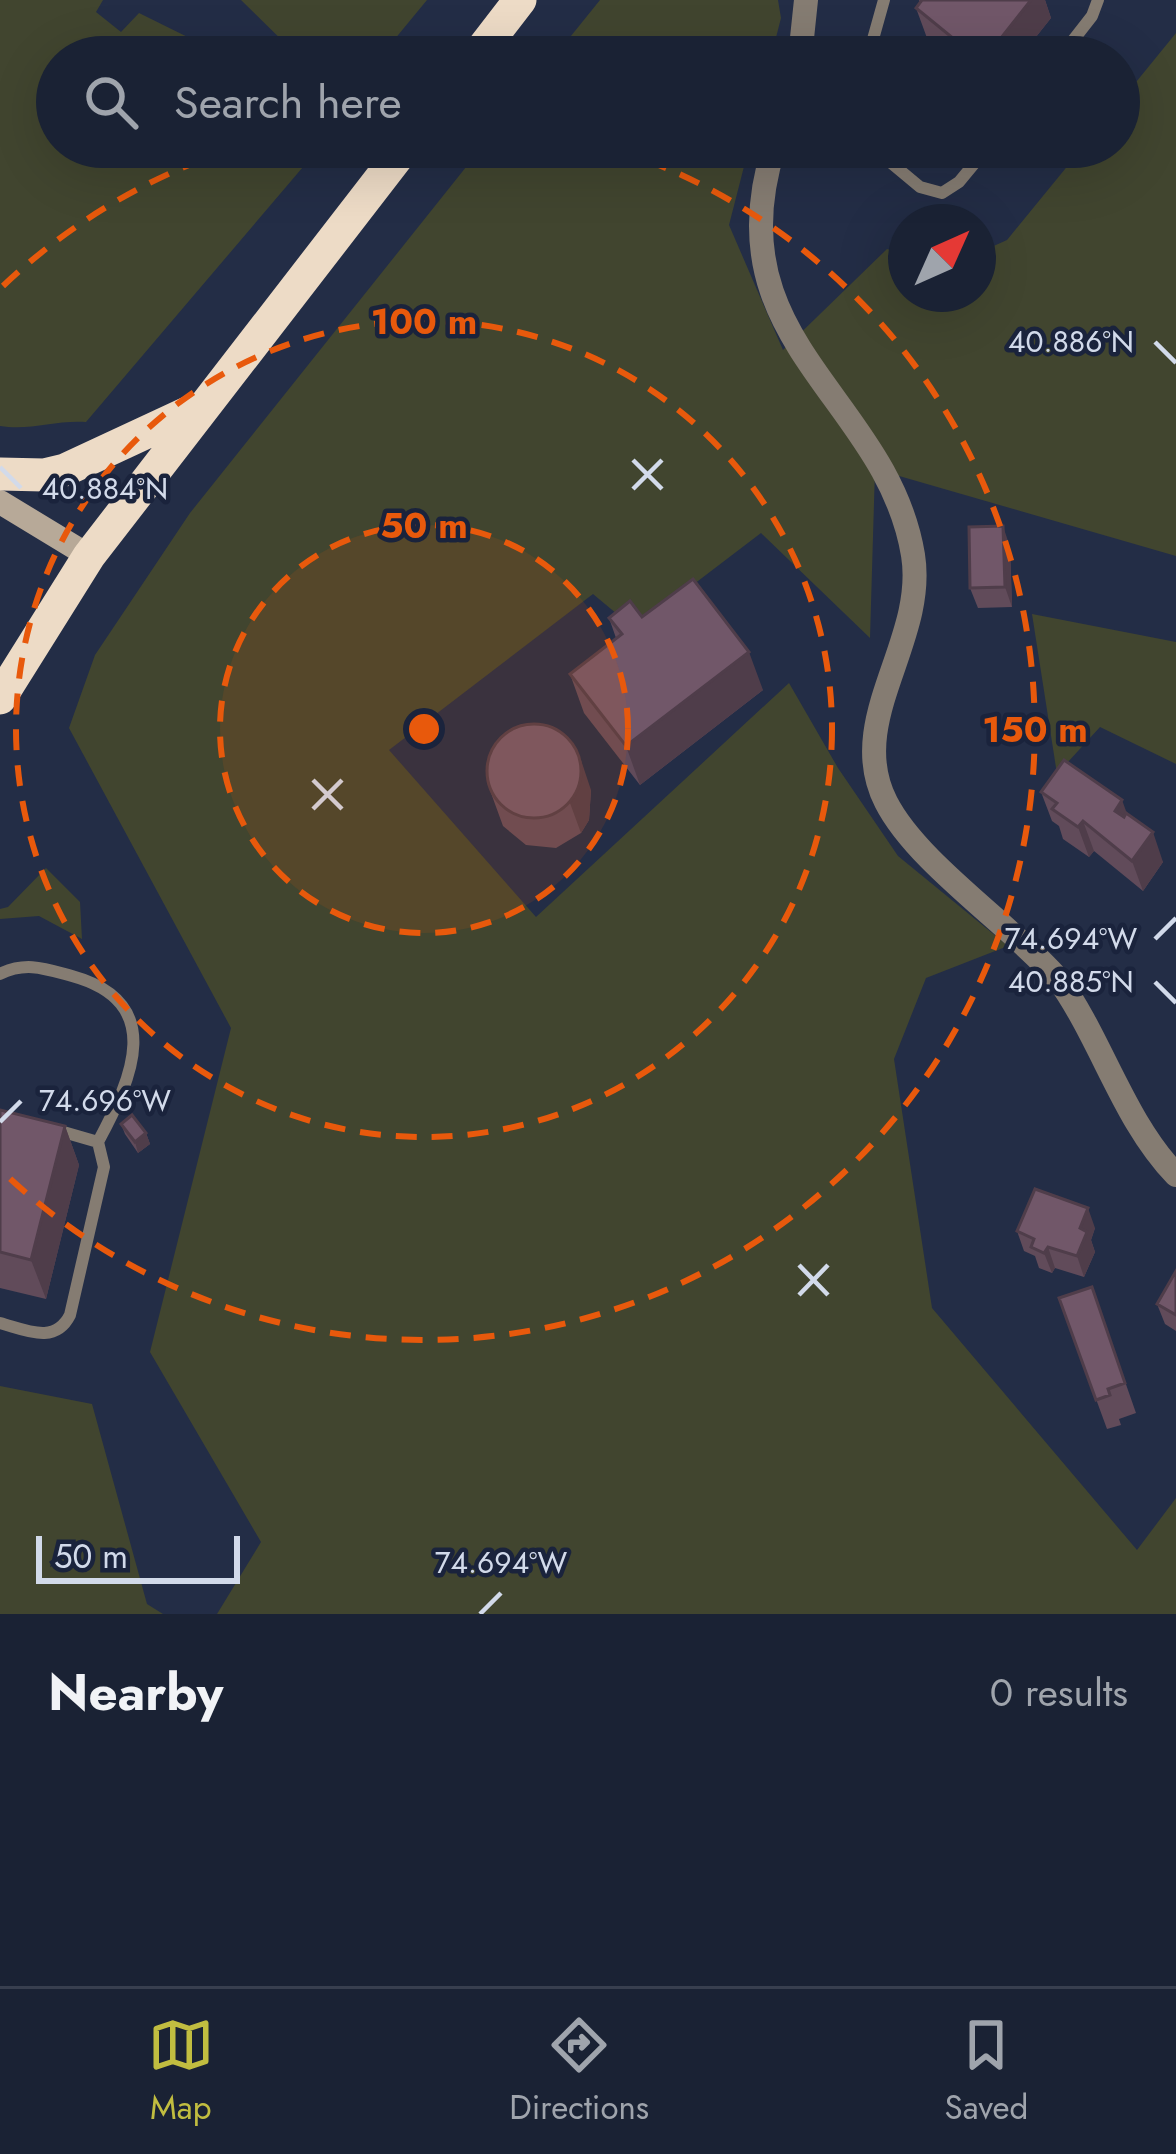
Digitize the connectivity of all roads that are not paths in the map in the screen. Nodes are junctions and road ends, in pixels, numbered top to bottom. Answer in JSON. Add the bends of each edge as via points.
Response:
{"nodes":[{"id":1,"x":520,"y":0,"type":"edge"},
{"id":2,"x":806,"y":0,"type":"edge"},
{"id":3,"x":884,"y":0,"type":"edge"},
{"id":4,"x":1098,"y":0,"type":"edge"},
{"id":5,"x":492,"y":36,"type":"edge"},
{"id":6,"x":802,"y":36,"type":"edge"},
{"id":7,"x":874,"y":36,"type":"edge"},
{"id":8,"x":1076,"y":36,"type":"edge"},
{"id":9,"x":389,"y":168,"type":"edge"},
{"id":10,"x":769,"y":168,"type":"edge"},
{"id":11,"x":897,"y":168,"type":"edge"},
{"id":12,"x":971,"y":168,"type":"edge"},
{"id":13,"x":202,"y":406,"type":"junction"},
{"id":14,"x":0,"y":475,"type":"edge"},
{"id":15,"x":0,"y":502,"type":"edge"},
{"id":16,"x":89,"y":556,"type":"junction"},
{"id":17,"x":0,"y":698,"type":"edge"},
{"id":18,"x":0,"y":974,"type":"edge"},
{"id":19,"x":39,"y":1125,"type":"edge"},
{"id":20,"x":98,"y":1142,"type":"junction"},
{"id":21,"x":1176,"y":1175,"type":"edge"},
{"id":22,"x":0,"y":1323,"type":"edge"}],
"edges":[{"from":1,"to":5,"type":"highway"},
{"from":2,"to":6,"type":"street"},
{"from":3,"to":7,"type":"lane"},
{"from":4,"to":8,"type":"lane"},
{"from":9,"to":13,"type":"highway"},
{"from":10,"to":21,"type":"street","via":[[762,228],[776,304],[876,462],[913,553],[904,641],[872,738],[878,784],[918,846],[1058,979]]},
{"from":11,"to":12,"type":"lane","via":[[942,193]]},
{"from":13,"to":14,"type":"highway","via":[[65,470]]},
{"from":13,"to":16,"type":"highway"},
{"from":15,"to":16,"type":"main road"},
{"from":16,"to":17,"type":"highway"},
{"from":18,"to":20,"type":"lane","via":[[35,966],[99,984],[130,1016],[135,1040],[118,1106]]},
{"from":19,"to":20,"type":"lane"},
{"from":20,"to":22,"type":"lane","via":[[104,1167],[67,1322],[50,1334]]}]}
